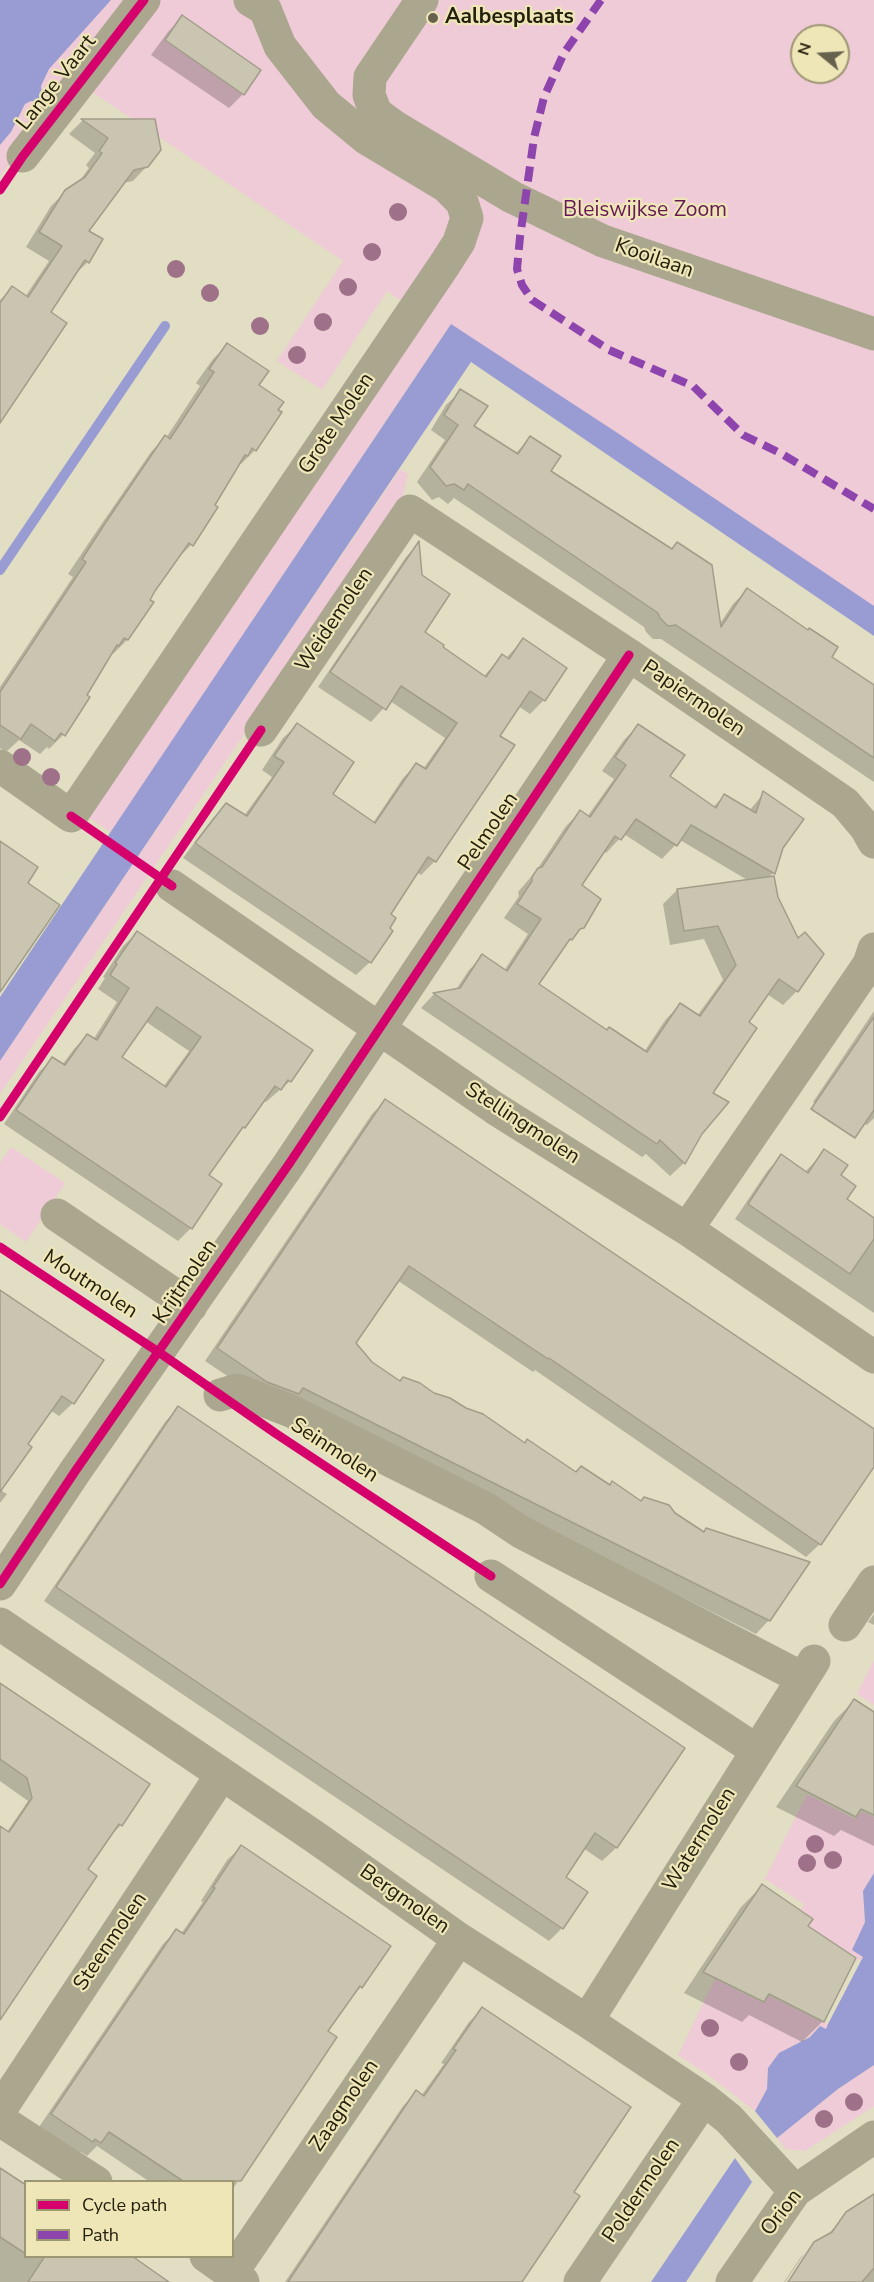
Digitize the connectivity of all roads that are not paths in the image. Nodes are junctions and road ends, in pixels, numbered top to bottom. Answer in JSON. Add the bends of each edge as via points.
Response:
{"nodes":[{"id":1,"x":144,"y":0,"type":"edge"},
{"id":2,"x":422,"y":0,"type":"edge"},
{"id":3,"x":260,"y":3,"type":"edge"},
{"id":4,"x":23,"y":156,"type":"dead end"},
{"id":5,"x":874,"y":334,"type":"edge"},
{"id":6,"x":410,"y":511,"type":"joint"},
{"id":7,"x":629,"y":655,"type":"junction"},
{"id":8,"x":261,"y":730,"type":"dead end"},
{"id":9,"x":0,"y":766,"type":"edge"},
{"id":10,"x":874,"y":842,"type":"edge"},
{"id":11,"x":172,"y":886,"type":"dead end"},
{"id":12,"x":874,"y":949,"type":"edge"},
{"id":13,"x":379,"y":1029,"type":"junction"},
{"id":14,"x":57,"y":1215,"type":"dead end"},
{"id":15,"x":687,"y":1229,"type":"junction"},
{"id":16,"x":191,"y":1306,"type":"junction"},
{"id":17,"x":874,"y":1357,"type":"edge"},
{"id":18,"x":220,"y":1395,"type":"dead end"},
{"id":19,"x":491,"y":1576,"type":"dead end"},
{"id":20,"x":874,"y":1582,"type":"edge"},
{"id":21,"x":0,"y":1584,"type":"edge"},
{"id":22,"x":0,"y":1624,"type":"edge"},
{"id":23,"x":845,"y":1625,"type":"dead end"},
{"id":24,"x":808,"y":1669,"type":"joint"},
{"id":25,"x":756,"y":1750,"type":"junction"},
{"id":26,"x":222,"y":1774,"type":"junction"},
{"id":27,"x":459,"y":1939,"type":"junction"},
{"id":28,"x":587,"y":2021,"type":"junction"},
{"id":29,"x":704,"y":2100,"type":"junction"},
{"id":30,"x":0,"y":2110,"type":"edge"},
{"id":31,"x":0,"y":2120,"type":"edge"},
{"id":32,"x":874,"y":2137,"type":"edge"},
{"id":33,"x":94,"y":2180,"type":"edge"},
{"id":34,"x":795,"y":2191,"type":"junction"},
{"id":35,"x":226,"y":2271,"type":"edge"},
{"id":36,"x":580,"y":2282,"type":"edge"},
{"id":37,"x":732,"y":2282,"type":"edge"}],
"edges":[{"from":1,"to":4,"type":"street","name":"Lange Vaart"},
{"from":2,"to":5,"type":"street","name":"Kooilaan","via":[[370,77],[369,95],[376,113],[512,197],[603,241]]},
{"from":3,"to":9,"type":"street","name":"Grote Molen","via":[[280,46],[326,105],[366,138],[446,186],[462,202],[467,218],[462,234],[439,274],[71,816]]},
{"from":6,"to":7,"type":"street","name":"Papiermolen"},
{"from":6,"to":8,"type":"street","name":"Weidemolen"},
{"from":7,"to":10,"type":"street","name":"Papiermolen","via":[[845,802]]},
{"from":7,"to":13,"type":"street","name":"Pelmolen"},
{"from":11,"to":13,"type":"street","name":"Stellingmolen"},
{"from":12,"to":15,"type":"street","via":[[869,964]]},
{"from":13,"to":15,"type":"street","name":"Stellingmolen","via":[[496,1109]]},
{"from":13,"to":16,"type":"street","name":"Krijtmolen"},
{"from":14,"to":16,"type":"street","name":"Moutmolen"},
{"from":15,"to":17,"type":"street","name":"Stellingmolen"},
{"from":16,"to":21,"type":"street","name":"Krijtmolen"},
{"from":18,"to":24,"type":"street","name":"Seinmolen","via":[[237,1389],[291,1411],[485,1508],[521,1533]]},
{"from":19,"to":25,"type":"street"},
{"from":20,"to":23,"type":"street"},
{"from":22,"to":26,"type":"street","name":"Bergmolen"},
{"from":24,"to":25,"type":"street","name":"Watermolen"},
{"from":25,"to":28,"type":"street","name":"Watermolen"},
{"from":26,"to":27,"type":"street","name":"Bergmolen"},
{"from":26,"to":30,"type":"street","name":"Steenmolen"},
{"from":27,"to":28,"type":"street","name":"Bergmolen"},
{"from":27,"to":35,"type":"street","name":"Zaagmolen"},
{"from":28,"to":29,"type":"street","name":"Bergmolen"},
{"from":29,"to":34,"type":"street","name":"Bergmolen","via":[[729,2120]]},
{"from":29,"to":36,"type":"street","name":"Poldermolen"},
{"from":31,"to":33,"type":"street"},
{"from":32,"to":34,"type":"street","name":"Orion"},
{"from":34,"to":37,"type":"street","name":"Orion"}]}
